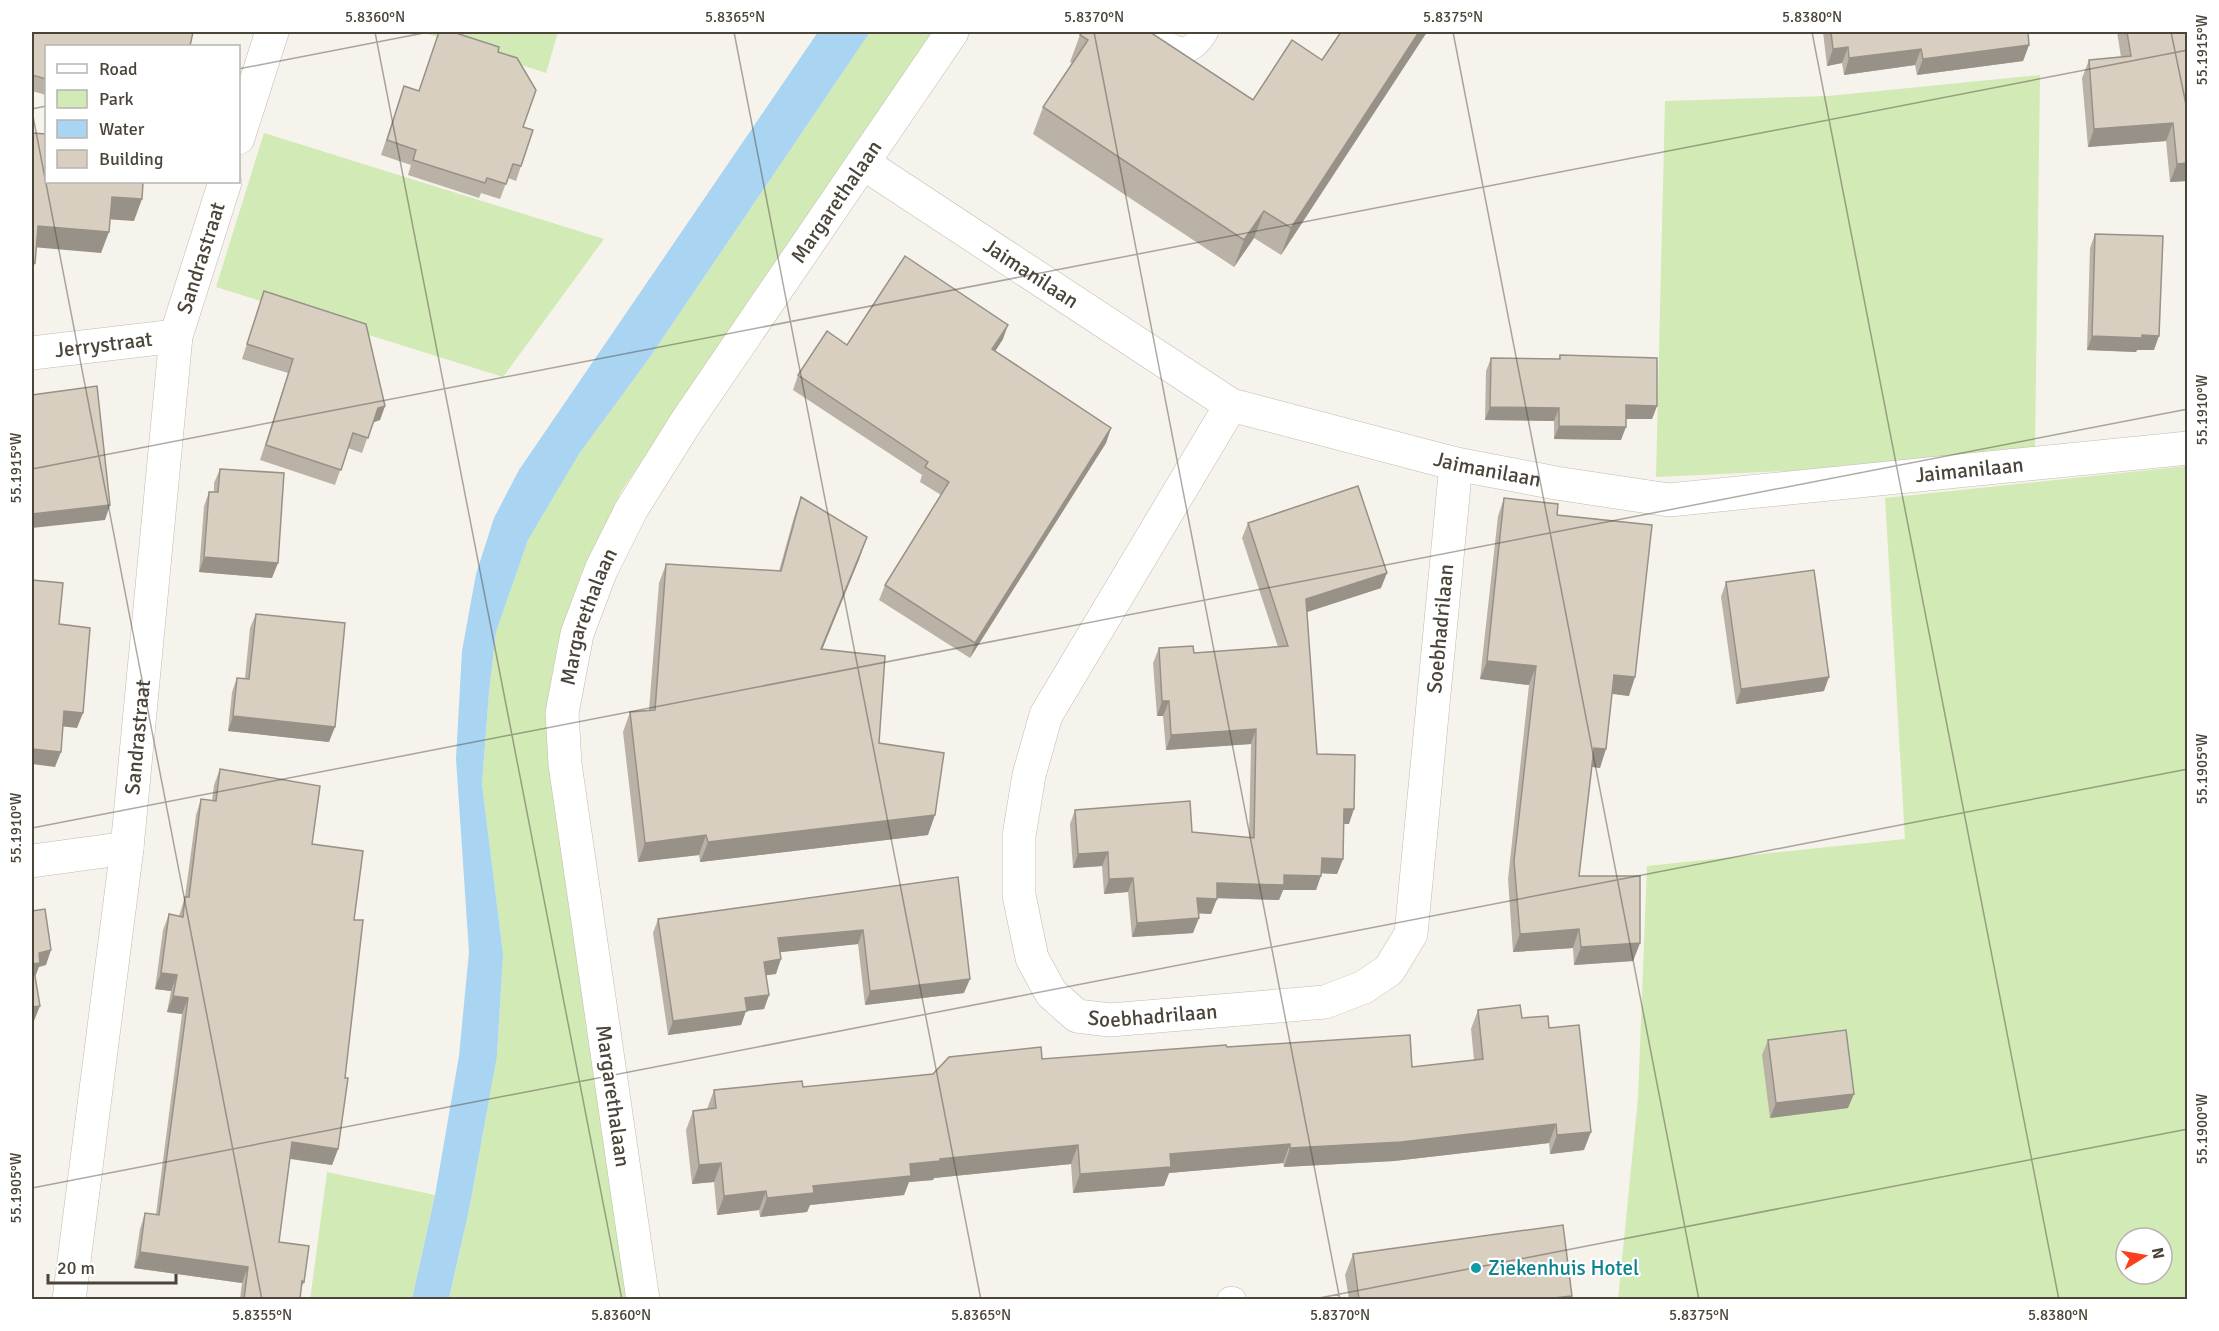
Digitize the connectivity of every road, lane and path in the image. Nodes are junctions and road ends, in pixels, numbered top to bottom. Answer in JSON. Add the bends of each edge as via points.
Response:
{"nodes":[{"id":1,"x":272,"y":32,"type":"edge"},
{"id":2,"x":952,"y":32,"type":"edge"},
{"id":3,"x":1148,"y":32,"type":"edge"},
{"id":4,"x":1205,"y":32,"type":"edge"},
{"id":5,"x":240,"y":132,"type":"edge"},
{"id":6,"x":863,"y":163,"type":"junction"},
{"id":7,"x":225,"y":183,"type":"edge"},
{"id":8,"x":176,"y":336,"type":"junction"},
{"id":9,"x":32,"y":353,"type":"edge"},
{"id":10,"x":1231,"y":405,"type":"junction"},
{"id":11,"x":2187,"y":448,"type":"edge"},
{"id":12,"x":1456,"y":464,"type":"junction"},
{"id":13,"x":127,"y":848,"type":"junction"},
{"id":14,"x":32,"y":861,"type":"edge"},
{"id":15,"x":69,"y":1299,"type":"edge"},
{"id":16,"x":643,"y":1299,"type":"edge"}],
"edges":[{"from":1,"to":5,"type":"street"},
{"from":2,"to":6,"type":"street","name":"Margarethalaan"},
{"from":3,"to":4,"type":"lane","via":[[1174,50],[1189,50]]},
{"from":6,"to":10,"type":"street","name":"Jaimanilaan"},
{"from":6,"to":16,"type":"street","name":"Margarethalaan","via":[[686,422],[631,510],[601,570],[577,634],[562,713],[565,764]]},
{"from":7,"to":8,"type":"street","name":"Sandrastraat"},
{"from":8,"to":9,"type":"street","name":"Jerrystraat"},
{"from":8,"to":13,"type":"street","name":"Sandrastraat"},
{"from":10,"to":12,"type":"street","name":"Jaimanilaan"},
{"from":10,"to":12,"type":"street","name":"Soebhadrilaan","via":[[1046,716],[1029,775],[1020,836],[1019,895],[1032,958],[1051,993],[1077,1017],[1110,1020],[1325,1002],[1364,987],[1389,970],[1411,934]]},
{"from":11,"to":12,"type":"street","name":"Jaimanilaan","via":[[1669,500]]},
{"from":13,"to":14,"type":"street"},
{"from":13,"to":15,"type":"street","name":"Sandrastraat"}]}
